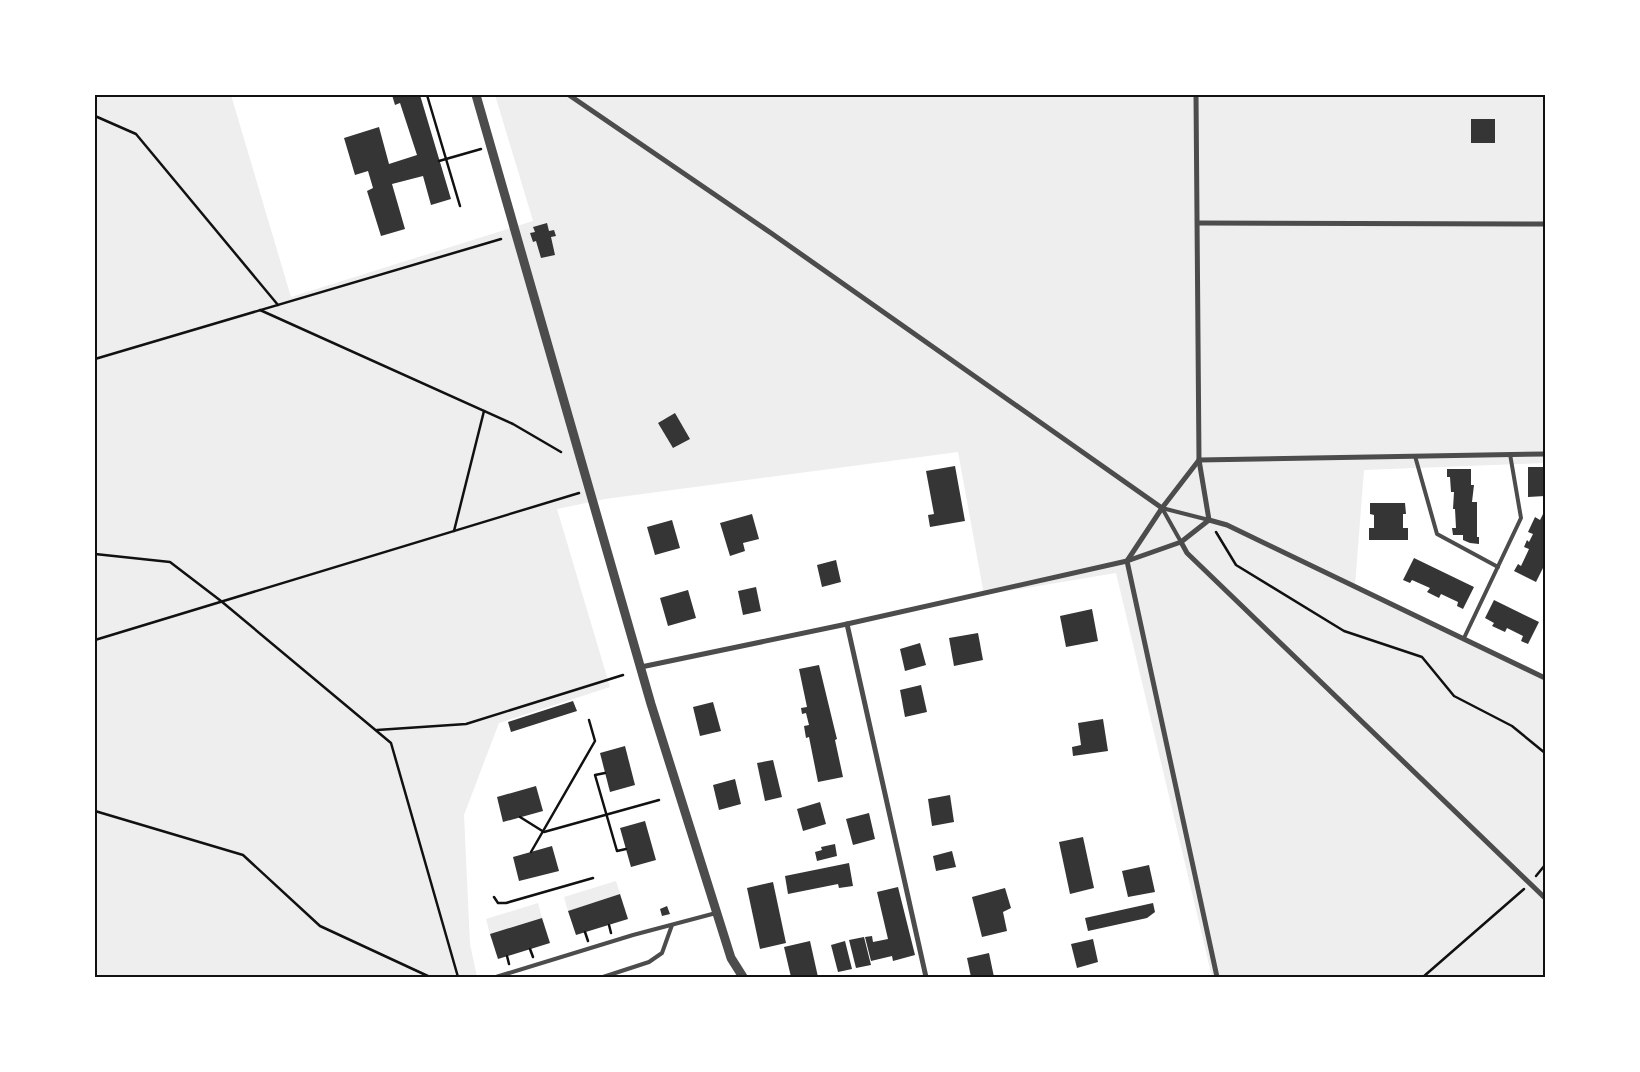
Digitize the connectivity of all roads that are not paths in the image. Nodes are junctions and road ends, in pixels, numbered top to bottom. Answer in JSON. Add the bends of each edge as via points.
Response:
{"nodes":[{"id":1,"x":476,"y":95,"type":"edge"},
{"id":2,"x":569,"y":95,"type":"edge"},
{"id":3,"x":1196,"y":95,"type":"edge"},
{"id":4,"x":1199,"y":223,"type":"junction"},
{"id":5,"x":1545,"y":224,"type":"edge"},
{"id":6,"x":1510,"y":454,"type":"junction"},
{"id":7,"x":1545,"y":454,"type":"edge"},
{"id":8,"x":1415,"y":456,"type":"junction"},
{"id":9,"x":1199,"y":460,"type":"junction"},
{"id":10,"x":1162,"y":508,"type":"junction"},
{"id":11,"x":1208,"y":520,"type":"junction"},
{"id":12,"x":1181,"y":542,"type":"junction"},
{"id":13,"x":1127,"y":561,"type":"junction"},
{"id":14,"x":1498,"y":567,"type":"junction"},
{"id":15,"x":847,"y":624,"type":"junction"},
{"id":16,"x":1464,"y":638,"type":"junction"},
{"id":17,"x":641,"y":666,"type":"junction"},
{"id":18,"x":1545,"y":678,"type":"edge"},
{"id":19,"x":1545,"y":898,"type":"edge"},
{"id":20,"x":716,"y":913,"type":"junction"},
{"id":21,"x":672,"y":925,"type":"junction"},
{"id":22,"x":496,"y":977,"type":"edge"},
{"id":23,"x":603,"y":977,"type":"edge"},
{"id":24,"x":743,"y":977,"type":"edge"},
{"id":25,"x":926,"y":977,"type":"edge"},
{"id":26,"x":1217,"y":977,"type":"edge"}],
"edges":[{"from":1,"to":17,"type":"street"},
{"from":2,"to":10,"type":"street","via":[[779,238]]},
{"from":3,"to":4,"type":"street"},
{"from":4,"to":5,"type":"street"},
{"from":4,"to":9,"type":"street"},
{"from":6,"to":7,"type":"street"},
{"from":6,"to":8,"type":"street"},
{"from":6,"to":14,"type":"lane","via":[[1521,518]]},
{"from":8,"to":9,"type":"street"},
{"from":8,"to":14,"type":"lane","via":[[1437,534]]},
{"from":9,"to":10,"type":"street"},
{"from":9,"to":11,"type":"street"},
{"from":10,"to":11,"type":"lane"},
{"from":10,"to":12,"type":"lane"},
{"from":10,"to":13,"type":"street"},
{"from":11,"to":12,"type":"street"},
{"from":11,"to":16,"type":"street","via":[[1227,525]]},
{"from":12,"to":13,"type":"street"},
{"from":12,"to":19,"type":"street","via":[[1187,553]]},
{"from":13,"to":15,"type":"street"},
{"from":13,"to":26,"type":"street"},
{"from":14,"to":16,"type":"lane"},
{"from":15,"to":17,"type":"street"},
{"from":15,"to":25,"type":"street"},
{"from":16,"to":18,"type":"street"},
{"from":17,"to":20,"type":"street"},
{"from":20,"to":21,"type":"lane"},
{"from":20,"to":24,"type":"street","via":[[731,958]]},
{"from":21,"to":22,"type":"lane"},
{"from":21,"to":23,"type":"lane","via":[[662,953],[649,962]]}]}
